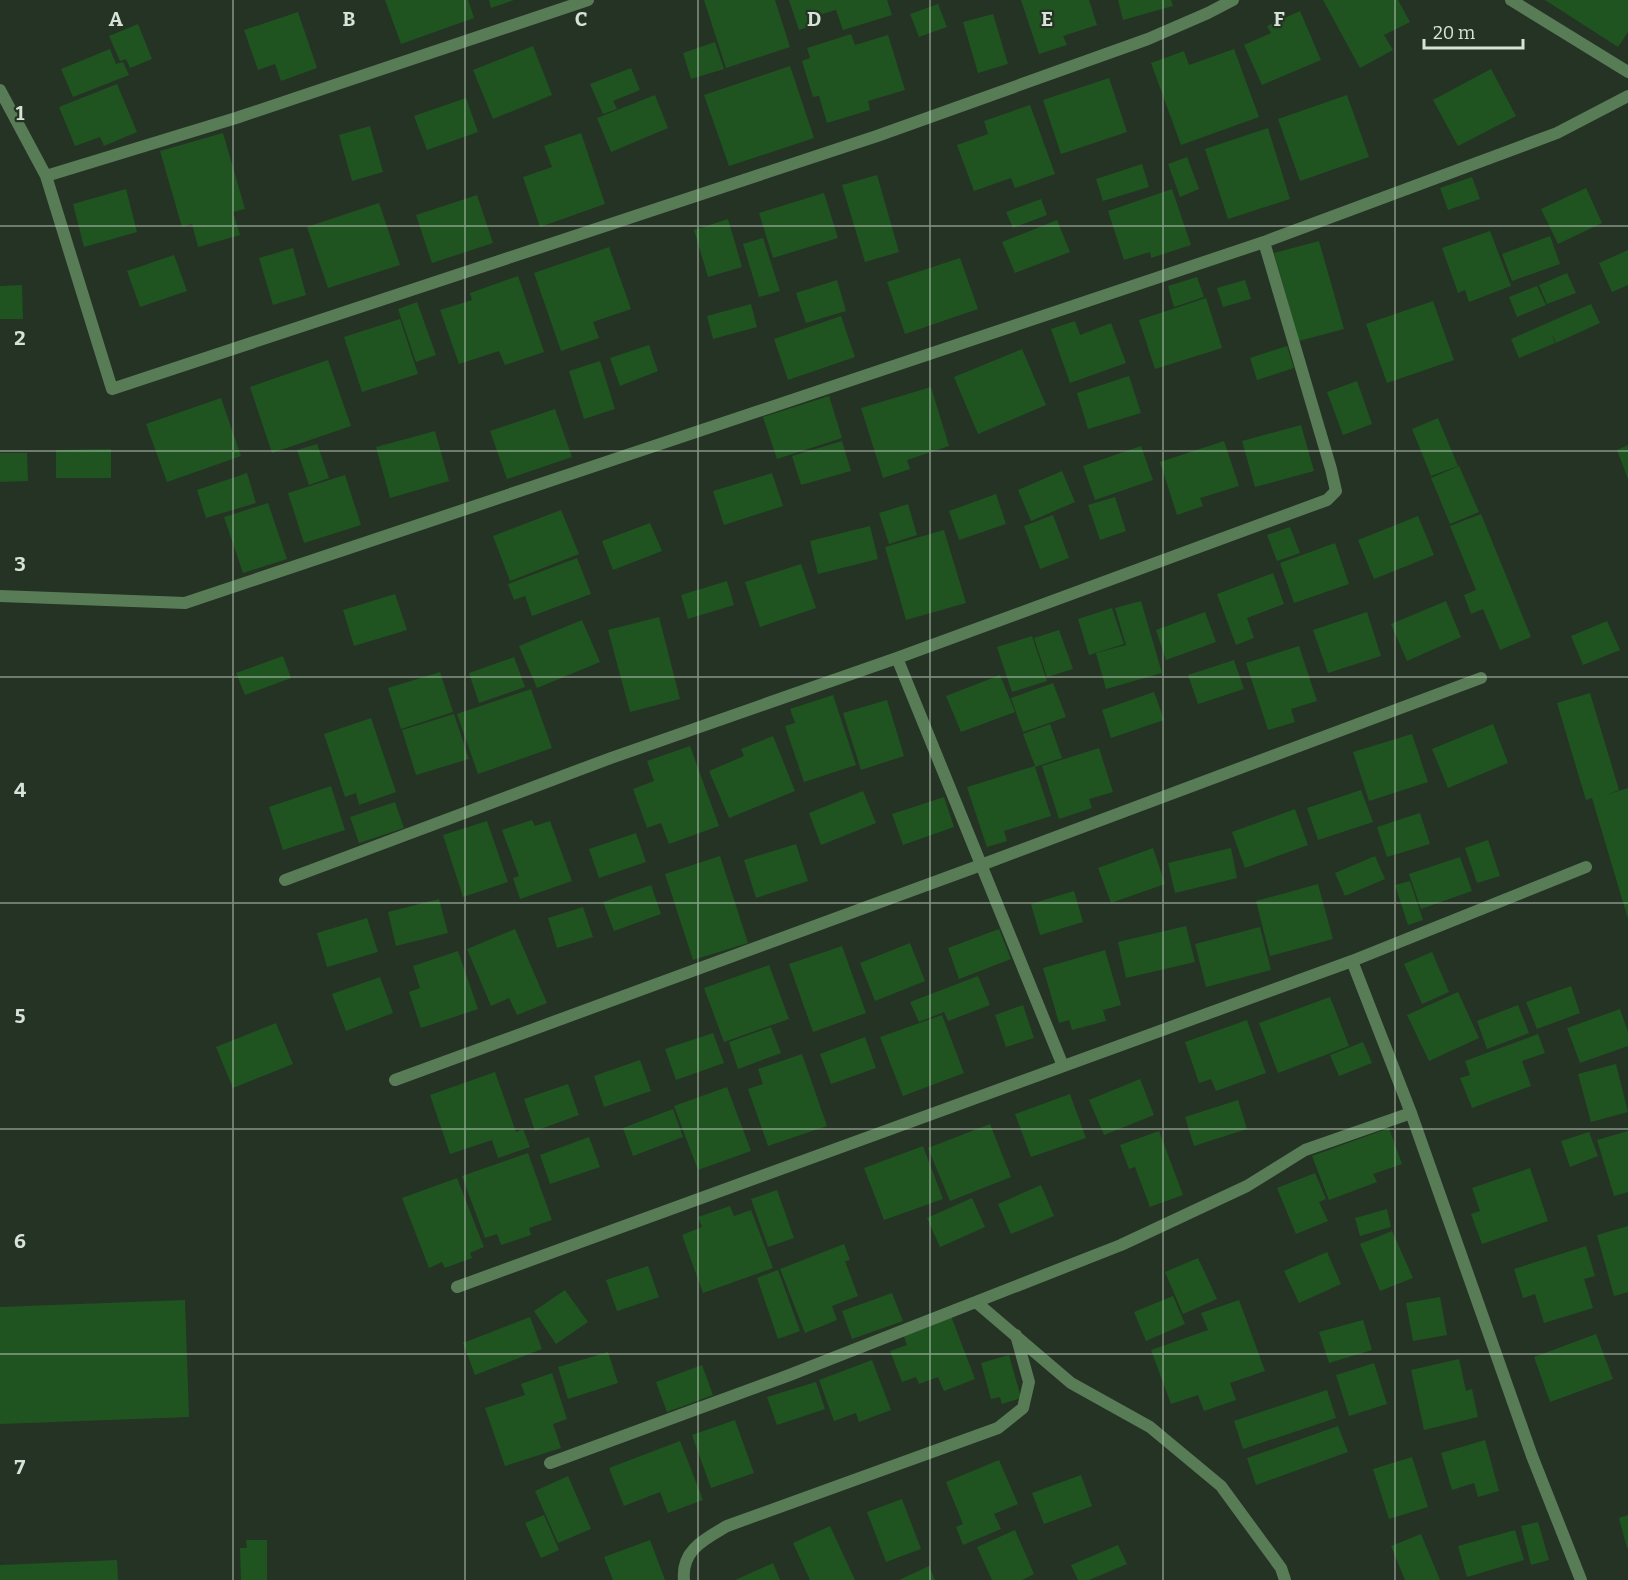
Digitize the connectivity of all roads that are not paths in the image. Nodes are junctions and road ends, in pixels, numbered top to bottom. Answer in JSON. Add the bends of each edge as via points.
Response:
{"nodes":[{"id":1,"x":588,"y":0,"type":"edge"},
{"id":2,"x":1233,"y":0,"type":"edge"},
{"id":3,"x":1511,"y":0,"type":"edge"},
{"id":4,"x":1628,"y":72,"type":"edge"},
{"id":5,"x":0,"y":90,"type":"edge"},
{"id":6,"x":1628,"y":96,"type":"edge"},
{"id":7,"x":46,"y":176,"type":"junction"},
{"id":8,"x":1264,"y":242,"type":"junction"},
{"id":9,"x":0,"y":596,"type":"edge"},
{"id":10,"x":897,"y":658,"type":"junction"},
{"id":11,"x":1480,"y":678,"type":"dead end"},
{"id":12,"x":981,"y":865,"type":"junction"},
{"id":13,"x":1586,"y":867,"type":"dead end"},
{"id":14,"x":285,"y":880,"type":"dead end"},
{"id":15,"x":1352,"y":961,"type":"junction"},
{"id":16,"x":1063,"y":1066,"type":"junction"},
{"id":17,"x":395,"y":1080,"type":"dead end"},
{"id":18,"x":1411,"y":1113,"type":"junction"},
{"id":19,"x":457,"y":1287,"type":"dead end"},
{"id":20,"x":976,"y":1302,"type":"junction"},
{"id":21,"x":1016,"y":1335,"type":"junction"},
{"id":22,"x":550,"y":1463,"type":"dead end"},
{"id":23,"x":684,"y":1580,"type":"edge"},
{"id":24,"x":1285,"y":1580,"type":"edge"},
{"id":25,"x":1581,"y":1580,"type":"edge"}],
"edges":[{"from":1,"to":7,"type":"street","via":[[236,118]]},
{"from":2,"to":7,"type":"street","via":[[1148,39],[876,136],[112,389]]},
{"from":3,"to":4,"type":"street"},
{"from":5,"to":7,"type":"street"},
{"from":6,"to":8,"type":"street","via":[[1557,133]]},
{"from":8,"to":9,"type":"street","via":[[185,603]]},
{"from":8,"to":10,"type":"street","via":[[1336,491],[1327,500]]},
{"from":10,"to":12,"type":"street"},
{"from":10,"to":14,"type":"street","via":[[611,758]]},
{"from":11,"to":12,"type":"street"},
{"from":12,"to":16,"type":"street"},
{"from":12,"to":17,"type":"street"},
{"from":13,"to":15,"type":"street"},
{"from":15,"to":16,"type":"street"},
{"from":15,"to":18,"type":"street"},
{"from":16,"to":19,"type":"street"},
{"from":18,"to":20,"type":"street","via":[[1305,1150],[1247,1186],[1132,1240]]},
{"from":18,"to":25,"type":"street","via":[[1532,1456]]},
{"from":20,"to":21,"type":"street"},
{"from":20,"to":22,"type":"street"},
{"from":21,"to":23,"type":"street","via":[[1029,1382],[1023,1408],[998,1428],[727,1526],[695,1546],[683,1570]]},
{"from":21,"to":24,"type":"street","via":[[1071,1383],[1150,1427],[1221,1486],[1281,1568]]}]}
